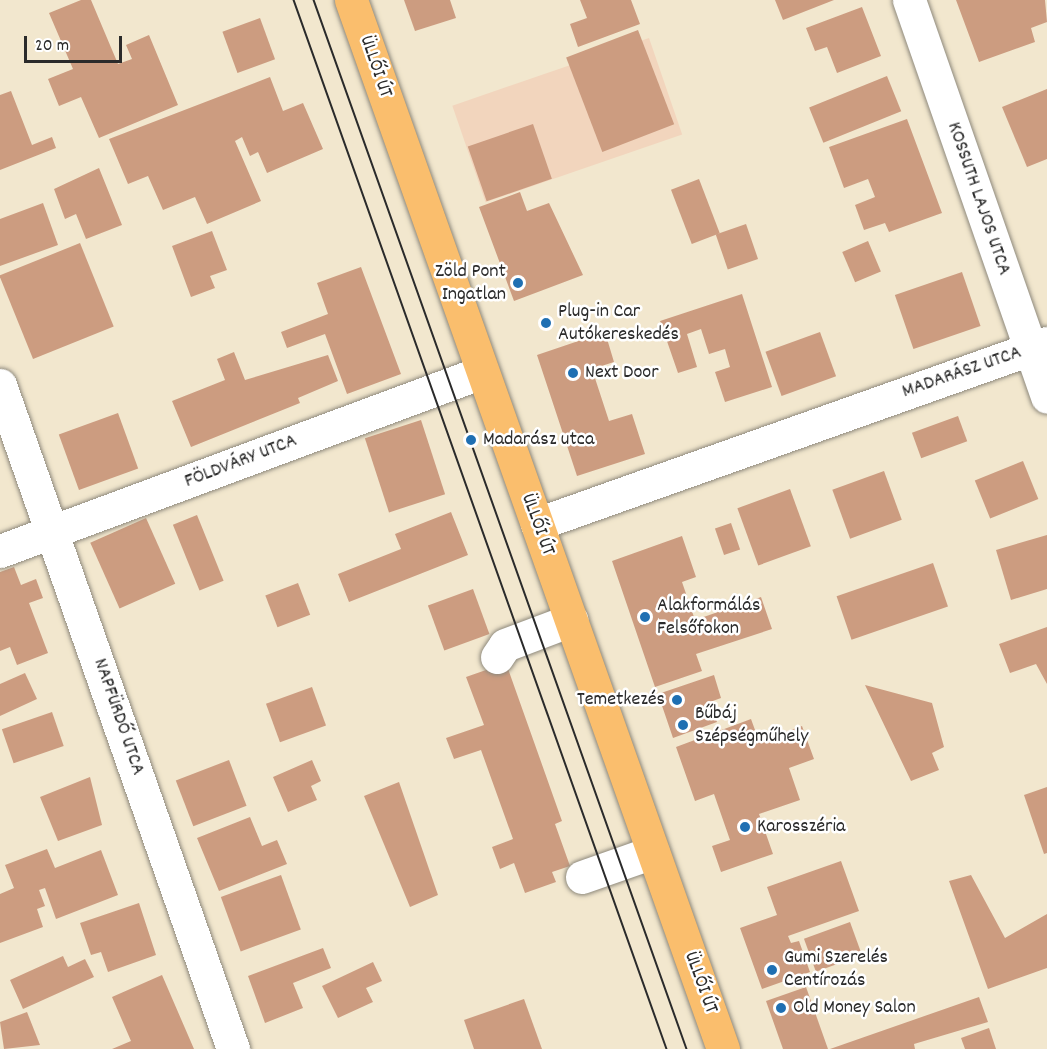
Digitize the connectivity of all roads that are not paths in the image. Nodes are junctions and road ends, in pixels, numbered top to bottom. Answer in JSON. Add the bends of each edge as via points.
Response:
{"nodes":[{"id":1,"x":351,"y":0,"type":"edge"},
{"id":2,"x":909,"y":0,"type":"edge"},
{"id":3,"x":1039,"y":346,"type":"edge"},
{"id":4,"x":482,"y":372,"type":"junction"},
{"id":5,"x":0,"y":385,"type":"edge"},
{"id":6,"x":1047,"y":397,"type":"edge"},
{"id":7,"x":537,"y":524,"type":"junction"},
{"id":8,"x":53,"y":532,"type":"junction"},
{"id":9,"x":0,"y":551,"type":"edge"},
{"id":10,"x":571,"y":620,"type":"junction"},
{"id":11,"x":498,"y":648,"type":"dead end"},
{"id":12,"x":653,"y":852,"type":"junction"},
{"id":13,"x":582,"y":877,"type":"dead end"},
{"id":14,"x":233,"y":1049,"type":"edge"},
{"id":15,"x":723,"y":1049,"type":"edge"}],
"edges":[{"from":1,"to":4,"type":"main road","name":"ÜLLŐI ÚT"},
{"from":2,"to":3,"type":"street","name":"KOSSUTH LAJOS UTCA"},
{"from":3,"to":6,"type":"street","name":"KOSSUTH LAJOS UTCA"},
{"from":3,"to":7,"type":"street","name":"MADARÁSZ UTCA"},
{"from":4,"to":7,"type":"main road","name":"ÜLLŐI ÚT"},
{"from":4,"to":8,"type":"street","name":"FÖLDVÁRY UTCA"},
{"from":5,"to":8,"type":"street","name":"NAPFÜRDŐ UTCA"},
{"from":7,"to":10,"type":"main road","name":"ÜLLŐI ÚT"},
{"from":8,"to":9,"type":"street","name":"FÖLDVÁRY UTCA"},
{"from":8,"to":14,"type":"street","name":"NAPFÜRDŐ UTCA"},
{"from":10,"to":11,"type":"street"},
{"from":10,"to":12,"type":"main road","name":"ÜLLŐI ÚT"},
{"from":12,"to":13,"type":"street"},
{"from":12,"to":15,"type":"main road","name":"ÜLLŐI ÚT"}]}
